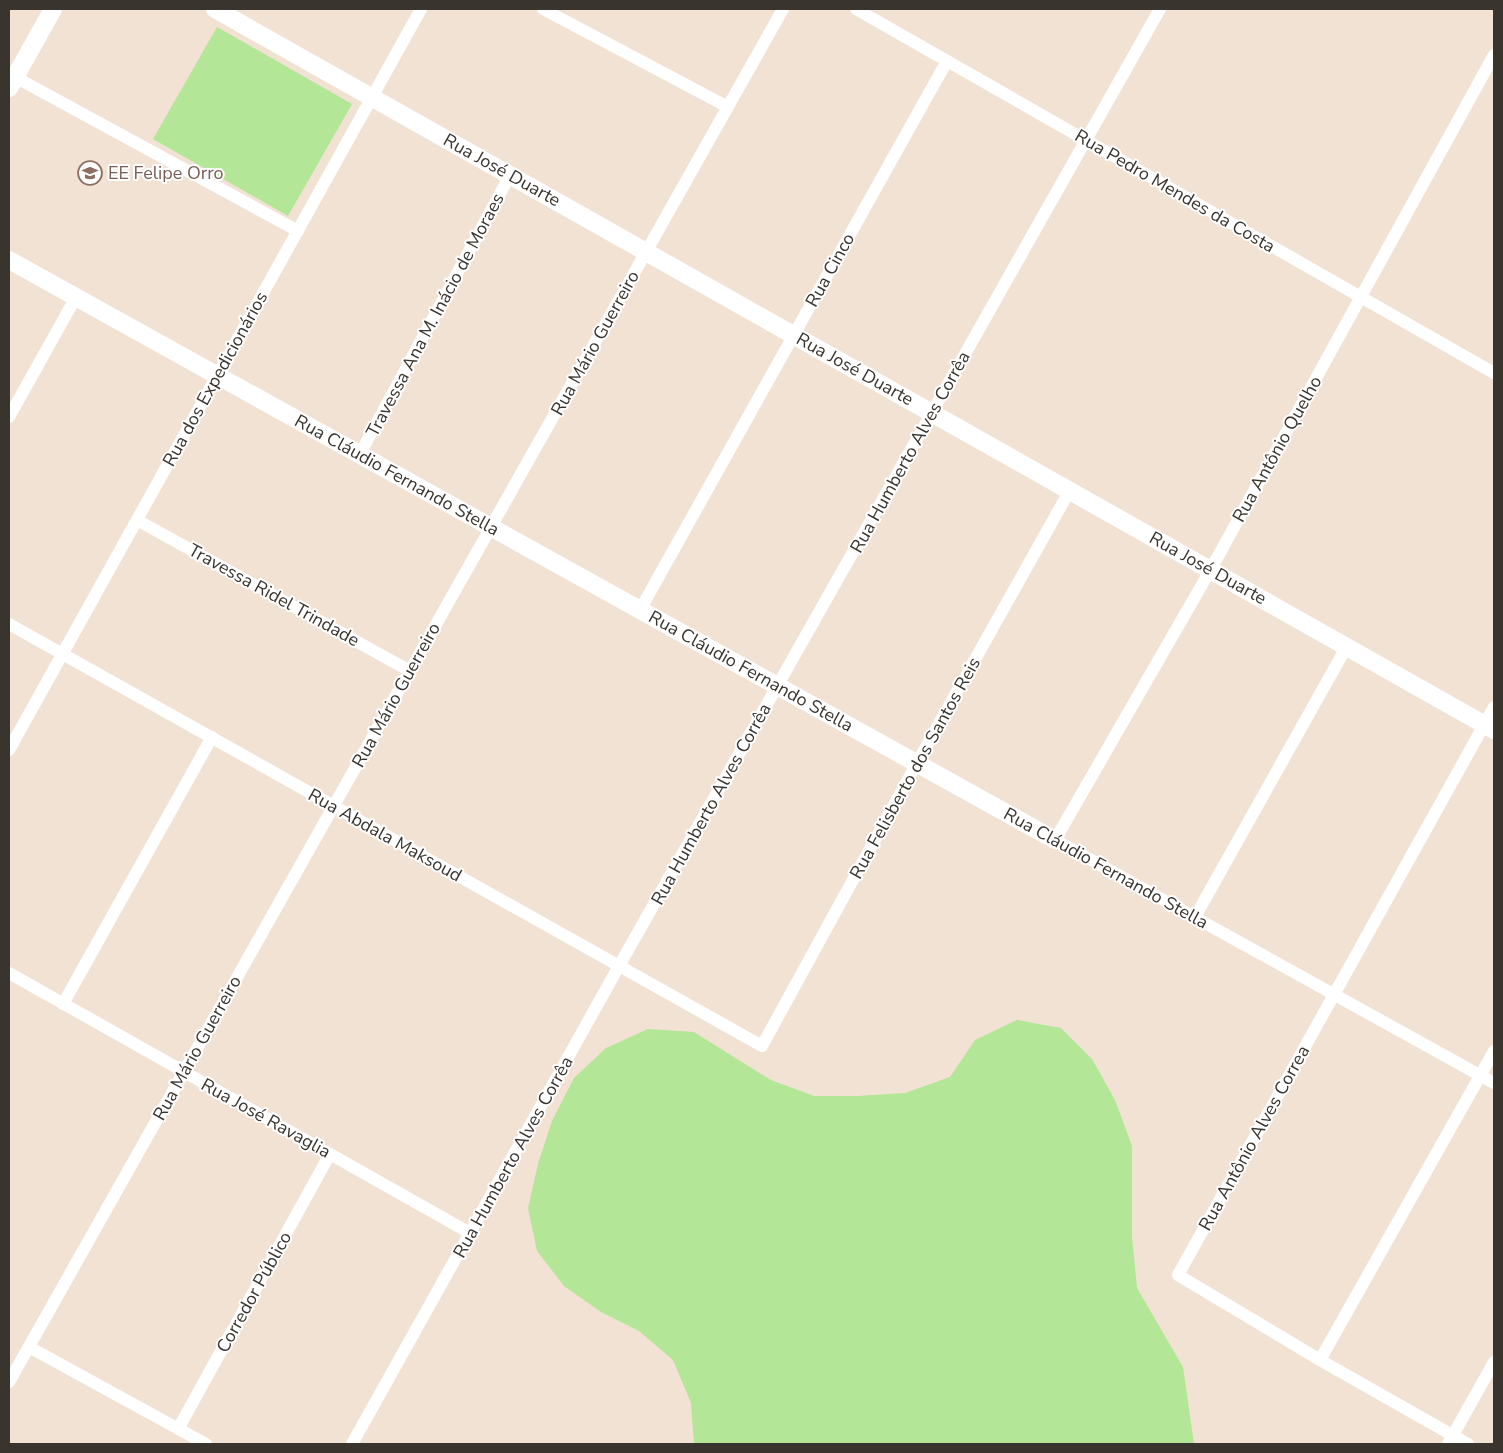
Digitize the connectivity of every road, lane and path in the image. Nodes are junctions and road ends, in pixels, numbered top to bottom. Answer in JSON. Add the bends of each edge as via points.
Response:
{"nodes":[{"id":1,"x":53,"y":9,"type":"edge"},
{"id":2,"x":215,"y":9,"type":"edge"},
{"id":3,"x":422,"y":9,"type":"edge"},
{"id":4,"x":543,"y":9,"type":"edge"},
{"id":5,"x":783,"y":9,"type":"edge"},
{"id":6,"x":856,"y":9,"type":"edge"},
{"id":7,"x":1160,"y":9,"type":"edge"},
{"id":8,"x":235,"y":14,"type":"edge"},
{"id":9,"x":1494,"y":55,"type":"edge"},
{"id":10,"x":948,"y":61,"type":"junction"},
{"id":11,"x":12,"y":83,"type":"edge"},
{"id":12,"x":372,"y":97,"type":"junction"},
{"id":13,"x":728,"y":107,"type":"junction"},
{"id":14,"x":1086,"y":140,"type":"junction"},
{"id":15,"x":510,"y":175,"type":"junction"},
{"id":16,"x":298,"y":231,"type":"junction"},
{"id":17,"x":646,"y":252,"type":"junction"},
{"id":18,"x":9,"y":260,"type":"edge"},
{"id":19,"x":76,"y":297,"type":"junction"},
{"id":20,"x":1361,"y":297,"type":"junction"},
{"id":21,"x":794,"y":335,"type":"junction"},
{"id":22,"x":1494,"y":373,"type":"edge"},
{"id":23,"x":217,"y":375,"type":"junction"},
{"id":24,"x":932,"y":412,"type":"junction"},
{"id":25,"x":9,"y":417,"type":"edge"},
{"id":26,"x":360,"y":454,"type":"junction"},
{"id":27,"x":1070,"y":490,"type":"junction"},
{"id":28,"x":137,"y":520,"type":"junction"},
{"id":29,"x":491,"y":527,"type":"junction"},
{"id":30,"x":1210,"y":570,"type":"junction"},
{"id":31,"x":640,"y":610,"type":"junction"},
{"id":32,"x":9,"y":624,"type":"edge"},
{"id":33,"x":1347,"y":646,"type":"junction"},
{"id":34,"x":62,"y":654,"type":"junction"},
{"id":35,"x":410,"y":671,"type":"junction"},
{"id":36,"x":778,"y":686,"type":"junction"},
{"id":37,"x":1494,"y":707,"type":"edge"},
{"id":38,"x":1489,"y":727,"type":"edge"},
{"id":39,"x":212,"y":738,"type":"junction"},
{"id":40,"x":9,"y":750,"type":"edge"},
{"id":41,"x":917,"y":763,"type":"junction"},
{"id":42,"x":334,"y":806,"type":"junction"},
{"id":43,"x":1056,"y":840,"type":"junction"},
{"id":44,"x":1195,"y":917,"type":"junction"},
{"id":45,"x":619,"y":966,"type":"junction"},
{"id":46,"x":9,"y":973,"type":"edge"},
{"id":47,"x":1334,"y":994,"type":"junction"},
{"id":48,"x":63,"y":1004,"type":"junction"},
{"id":49,"x":762,"y":1046,"type":"joint"},
{"id":50,"x":1494,"y":1051,"type":"edge"},
{"id":51,"x":184,"y":1072,"type":"junction"},
{"id":52,"x":1481,"y":1075,"type":"junction"},
{"id":53,"x":1494,"y":1083,"type":"edge"},
{"id":54,"x":330,"y":1154,"type":"junction"},
{"id":55,"x":470,"y":1233,"type":"junction"},
{"id":56,"x":29,"y":1347,"type":"junction"},
{"id":57,"x":1320,"y":1360,"type":"junction"},
{"id":58,"x":1494,"y":1362,"type":"edge"},
{"id":59,"x":9,"y":1382,"type":"edge"},
{"id":60,"x":178,"y":1429,"type":"junction"},
{"id":61,"x":1450,"y":1440,"type":"edge"},
{"id":62,"x":206,"y":1444,"type":"edge"},
{"id":63,"x":352,"y":1444,"type":"edge"},
{"id":64,"x":1468,"y":1444,"type":"edge"}],
"edges":[{"from":1,"to":11,"type":"street"},
{"from":2,"to":8,"type":"street","name":"Rua José Duarte"},
{"from":3,"to":12,"type":"street","name":"Rua dos Expedicionários"},
{"from":4,"to":13,"type":"street"},
{"from":5,"to":13,"type":"street","name":"Rua Mário Guerreiro"},
{"from":6,"to":10,"type":"street","name":"Rua Pedro Mendes da Costa"},
{"from":7,"to":14,"type":"street","name":"Rua Humberto Alves Corrêa"},
{"from":8,"to":12,"type":"street","name":"Rua José Duarte"},
{"from":9,"to":20,"type":"street","name":"Rua Antônio Quelho"},
{"from":10,"to":14,"type":"street","name":"Rua Pedro Mendes da Costa"},
{"from":10,"to":21,"type":"street","name":"Rua Cinco"},
{"from":11,"to":16,"type":"street"},
{"from":12,"to":15,"type":"street","name":"Rua José Duarte"},
{"from":12,"to":16,"type":"street","name":"Rua dos Expedicionários"},
{"from":13,"to":17,"type":"street","name":"Rua Mário Guerreiro"},
{"from":14,"to":20,"type":"street","name":"Rua Pedro Mendes da Costa"},
{"from":14,"to":24,"type":"street","name":"Rua Humberto Alves Corrêa"},
{"from":15,"to":17,"type":"street","name":"Rua José Duarte"},
{"from":15,"to":26,"type":"street","name":"Travessa Ana M. Inácio de Moraes"},
{"from":16,"to":23,"type":"street","name":"Rua dos Expedicionários"},
{"from":17,"to":21,"type":"street","name":"Rua José Duarte"},
{"from":17,"to":29,"type":"street","name":"Rua Mário Guerreiro"},
{"from":18,"to":19,"type":"street","name":"Rua Cláudio Fernando Stella"},
{"from":19,"to":23,"type":"street","name":"Rua Cláudio Fernando Stella"},
{"from":19,"to":25,"type":"street"},
{"from":20,"to":22,"type":"street","name":"Rua Pedro Mendes da Costa"},
{"from":20,"to":30,"type":"street","name":"Rua Antônio Quelho"},
{"from":21,"to":24,"type":"street","name":"Rua José Duarte"},
{"from":21,"to":31,"type":"street","name":"Rua Cinco"},
{"from":23,"to":26,"type":"street","name":"Rua Cláudio Fernando Stella"},
{"from":23,"to":28,"type":"street","name":"Rua dos Expedicionários"},
{"from":24,"to":27,"type":"street","name":"Rua José Duarte"},
{"from":24,"to":36,"type":"street","name":"Rua Humberto Alves Corrêa"},
{"from":26,"to":29,"type":"street","name":"Rua Cláudio Fernando Stella"},
{"from":27,"to":30,"type":"street","name":"Rua José Duarte"},
{"from":27,"to":41,"type":"street","name":"Rua Felisberto dos Santos Reis"},
{"from":28,"to":34,"type":"street","name":"Rua dos Expedicionários"},
{"from":28,"to":35,"type":"street","name":"Travessa Ridel Trindade"},
{"from":29,"to":31,"type":"street","name":"Rua Cláudio Fernando Stella"},
{"from":29,"to":35,"type":"street","name":"Rua Mário Guerreiro"},
{"from":30,"to":33,"type":"street","name":"Rua José Duarte"},
{"from":30,"to":43,"type":"street","name":"Rua Antônio Quelho"},
{"from":31,"to":36,"type":"street","name":"Rua Cláudio Fernando Stella"},
{"from":32,"to":34,"type":"street","name":"Rua Abdala Maksoud"},
{"from":33,"to":38,"type":"street","name":"Rua José Duarte"},
{"from":33,"to":44,"type":"street"},
{"from":34,"to":39,"type":"street","name":"Rua Abdala Maksoud"},
{"from":34,"to":40,"type":"street","name":"Rua dos Expedicionários"},
{"from":35,"to":42,"type":"street","name":"Rua Mário Guerreiro"},
{"from":36,"to":41,"type":"street","name":"Rua Cláudio Fernando Stella"},
{"from":36,"to":45,"type":"street","name":"Rua Humberto Alves Corrêa"},
{"from":37,"to":38,"type":"street","name":"Rua Antônio Alves Correa"},
{"from":38,"to":47,"type":"street","name":"Rua Antônio Alves Correa"},
{"from":39,"to":42,"type":"street","name":"Rua Abdala Maksoud"},
{"from":39,"to":48,"type":"street"},
{"from":41,"to":43,"type":"street","name":"Rua Cláudio Fernando Stella"},
{"from":41,"to":49,"type":"street","name":"Rua Felisberto dos Santos Reis"},
{"from":42,"to":45,"type":"street","name":"Rua Abdala Maksoud"},
{"from":42,"to":51,"type":"street","name":"Rua Mário Guerreiro"},
{"from":43,"to":44,"type":"street","name":"Rua Cláudio Fernando Stella"},
{"from":44,"to":47,"type":"street","name":"Rua Cláudio Fernando Stella"},
{"from":45,"to":49,"type":"street","name":"Rua Abdala Maksoud"},
{"from":45,"to":55,"type":"street","name":"Rua Humberto Alves Corrêa"},
{"from":46,"to":48,"type":"street","name":"Rua José Ravaglia"},
{"from":47,"to":52,"type":"street","name":"Rua Cláudio Fernando Stella"},
{"from":47,"to":57,"type":"street","name":"Rua Antônio Alves Correa","via":[[1178,1275]]},
{"from":48,"to":51,"type":"street","name":"Rua José Ravaglia"},
{"from":50,"to":52,"type":"street"},
{"from":51,"to":54,"type":"street","name":"Rua José Ravaglia"},
{"from":51,"to":56,"type":"street","name":"Rua Mário Guerreiro"},
{"from":52,"to":53,"type":"street","name":"Rua Cláudio Fernando Stella"},
{"from":52,"to":57,"type":"street"},
{"from":54,"to":55,"type":"street","name":"Rua José Ravaglia"},
{"from":54,"to":60,"type":"street","name":"Corredor Público"},
{"from":55,"to":63,"type":"street","name":"Rua Humberto Alves Corrêa"},
{"from":56,"to":59,"type":"street","name":"Rua Mário Guerreiro"},
{"from":56,"to":60,"type":"street"},
{"from":57,"to":61,"type":"street","name":"Rua Antônio Alves Correa"},
{"from":58,"to":61,"type":"street"},
{"from":60,"to":62,"type":"street"},
{"from":61,"to":64,"type":"street","name":"Rua Antônio Alves Correa"}]}
